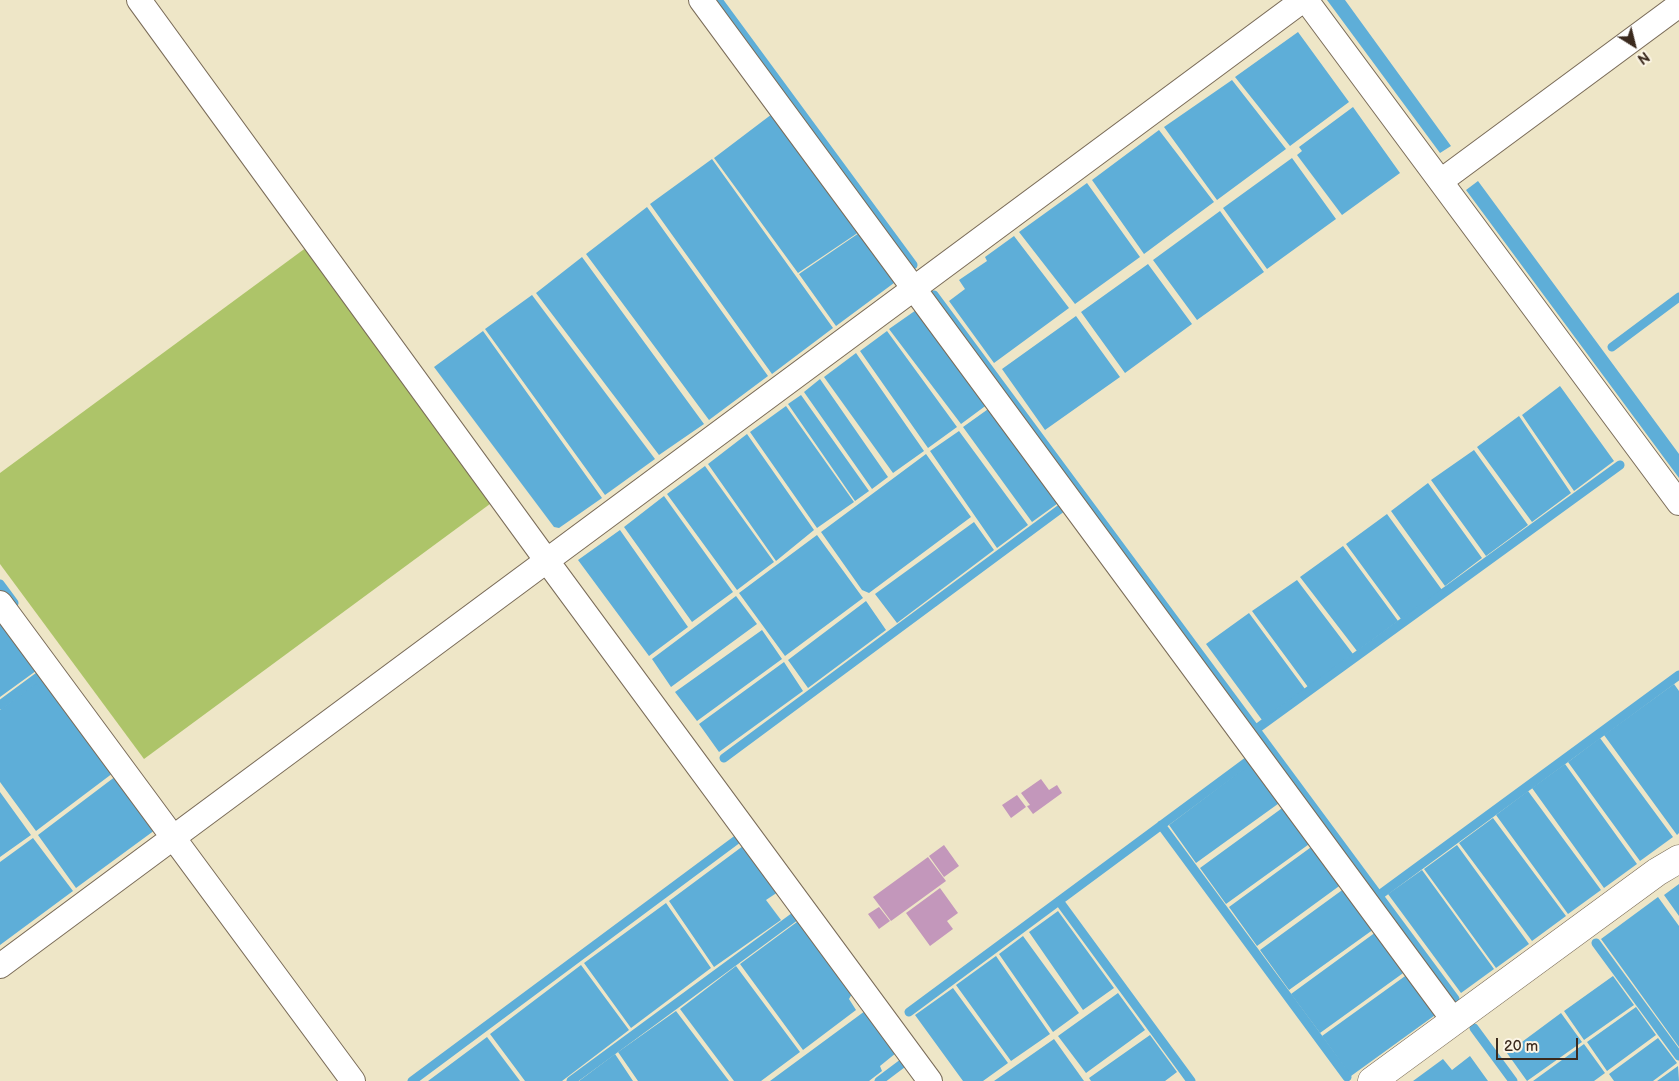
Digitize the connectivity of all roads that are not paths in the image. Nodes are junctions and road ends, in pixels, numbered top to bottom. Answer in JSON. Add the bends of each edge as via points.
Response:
{"nodes":[{"id":1,"x":139,"y":0,"type":"edge"},
{"id":2,"x":701,"y":0,"type":"edge"},
{"id":3,"x":1305,"y":0,"type":"edge"},
{"id":4,"x":1679,"y":5,"type":"edge"},
{"id":5,"x":1441,"y":181,"type":"junction"},
{"id":6,"x":914,"y":288,"type":"junction"},
{"id":7,"x":1679,"y":504,"type":"edge"},
{"id":8,"x":547,"y":561,"type":"junction"},
{"id":9,"x":0,"y":603,"type":"edge"},
{"id":10,"x":174,"y":838,"type":"junction"},
{"id":11,"x":1672,"y":862,"type":"edge"},
{"id":12,"x":0,"y":966,"type":"edge"},
{"id":13,"x":1454,"y":1021,"type":"junction"},
{"id":14,"x":353,"y":1081,"type":"edge"},
{"id":15,"x":930,"y":1081,"type":"edge"},
{"id":16,"x":1372,"y":1081,"type":"edge"}],
"edges":[{"from":1,"to":8,"type":"street"},
{"from":2,"to":6,"type":"street"},
{"from":3,"to":5,"type":"street"},
{"from":3,"to":6,"type":"street"},
{"from":4,"to":5,"type":"street"},
{"from":5,"to":7,"type":"street"},
{"from":6,"to":8,"type":"street"},
{"from":6,"to":13,"type":"street"},
{"from":8,"to":10,"type":"street"},
{"from":8,"to":15,"type":"street"},
{"from":9,"to":10,"type":"street"},
{"from":10,"to":12,"type":"street"},
{"from":10,"to":14,"type":"street"},
{"from":11,"to":13,"type":"street"},
{"from":13,"to":16,"type":"street"}]}
